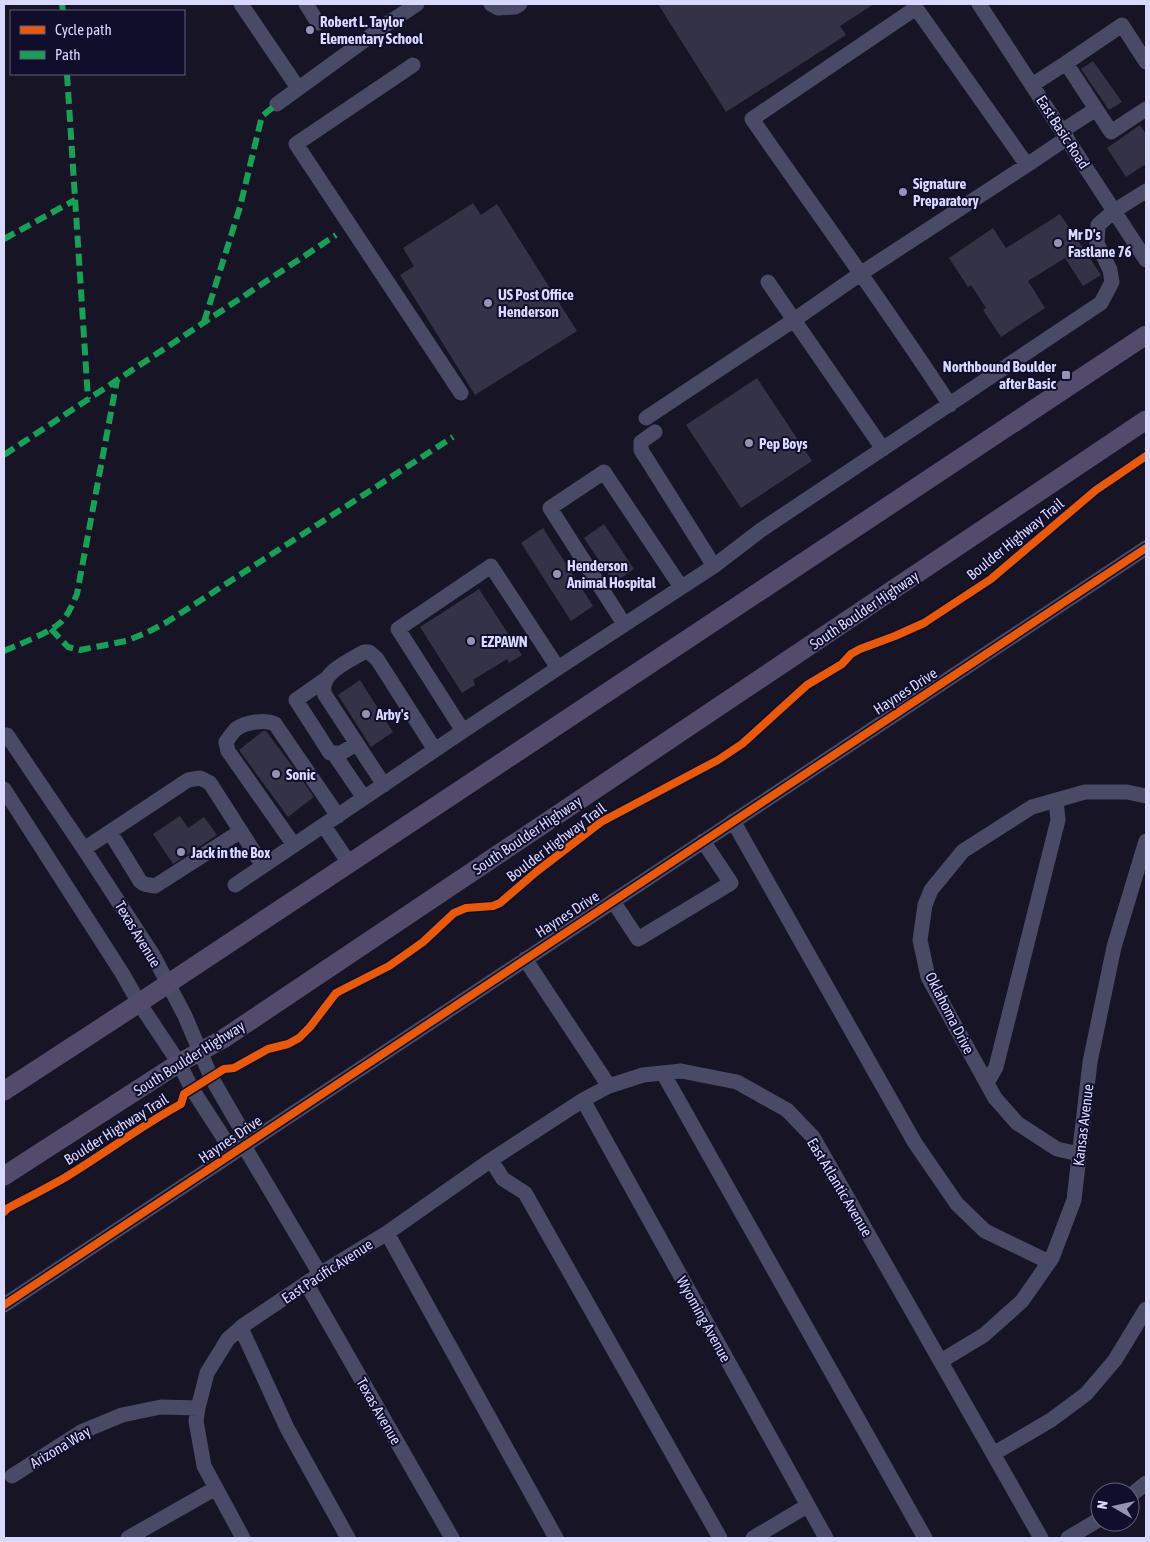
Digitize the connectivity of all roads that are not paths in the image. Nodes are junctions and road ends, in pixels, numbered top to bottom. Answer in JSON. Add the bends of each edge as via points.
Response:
{"nodes":[{"id":1,"x":242,"y":4,"type":"edge"},
{"id":2,"x":306,"y":4,"type":"edge"},
{"id":3,"x":417,"y":4,"type":"edge"},
{"id":4,"x":491,"y":4,"type":"edge"},
{"id":5,"x":520,"y":4,"type":"edge"},
{"id":6,"x":979,"y":4,"type":"edge"},
{"id":7,"x":917,"y":5,"type":"edge"},
{"id":8,"x":318,"y":23,"type":"dead end"},
{"id":9,"x":1146,"y":62,"type":"edge"},
{"id":10,"x":1066,"y":63,"type":"junction"},
{"id":11,"x":413,"y":64,"type":"dead end"},
{"id":12,"x":1032,"y":85,"type":"junction"},
{"id":13,"x":298,"y":88,"type":"junction"},
{"id":14,"x":277,"y":104,"type":"dead end"},
{"id":15,"x":1096,"y":109,"type":"junction"},
{"id":16,"x":1146,"y":109,"type":"edge"},
{"id":17,"x":1064,"y":135,"type":"junction"},
{"id":18,"x":1028,"y":165,"type":"junction"},
{"id":19,"x":1146,"y":191,"type":"edge"},
{"id":20,"x":1114,"y":211,"type":"junction"},
{"id":21,"x":1146,"y":260,"type":"edge"},
{"id":22,"x":860,"y":274,"type":"junction"},
{"id":23,"x":768,"y":282,"type":"dead end"},
{"id":24,"x":794,"y":320,"type":"junction"},
{"id":25,"x":1146,"y":335,"type":"edge"},
{"id":26,"x":461,"y":393,"type":"dead end"},
{"id":27,"x":950,"y":405,"type":"junction"},
{"id":28,"x":646,"y":418,"type":"dead end"},
{"id":29,"x":1146,"y":420,"type":"edge"},
{"id":30,"x":655,"y":432,"type":"dead end"},
{"id":31,"x":883,"y":449,"type":"junction"},
{"id":32,"x":1146,"y":548,"type":"edge"},
{"id":33,"x":714,"y":566,"type":"junction"},
{"id":34,"x":681,"y":587,"type":"junction"},
{"id":35,"x":624,"y":624,"type":"junction"},
{"id":36,"x":558,"y":668,"type":"junction"},
{"id":37,"x":326,"y":678,"type":"junction"},
{"id":38,"x":464,"y":731,"type":"junction"},
{"id":39,"x":5,"y":736,"type":"edge"},
{"id":40,"x":356,"y":744,"type":"junction"},
{"id":41,"x":436,"y":750,"type":"junction"},
{"id":42,"x":334,"y":754,"type":"junction"},
{"id":43,"x":384,"y":785,"type":"junction"},
{"id":44,"x":4,"y":789,"type":"edge"},
{"id":45,"x":1146,"y":796,"type":"edge"},
{"id":46,"x":364,"y":798,"type":"junction"},
{"id":47,"x":1056,"y":800,"type":"junction"},
{"id":48,"x":338,"y":816,"type":"junction"},
{"id":49,"x":733,"y":821,"type":"junction"},
{"id":50,"x":324,"y":826,"type":"junction"},
{"id":51,"x":241,"y":831,"type":"junction"},
{"id":52,"x":110,"y":832,"type":"junction"},
{"id":53,"x":703,"y":841,"type":"junction"},
{"id":54,"x":1146,"y":841,"type":"edge"},
{"id":55,"x":294,"y":845,"type":"junction"},
{"id":56,"x":84,"y":849,"type":"junction"},
{"id":57,"x":349,"y":863,"type":"junction"},
{"id":58,"x":263,"y":866,"type":"junction"},
{"id":59,"x":235,"y":885,"type":"dead end"},
{"id":60,"x":613,"y":901,"type":"junction"},
{"id":61,"x":525,"y":959,"type":"junction"},
{"id":62,"x":167,"y":983,"type":"junction"},
{"id":63,"x":138,"y":1003,"type":"junction"},
{"id":64,"x":201,"y":1051,"type":"junction"},
{"id":65,"x":179,"y":1064,"type":"junction"},
{"id":66,"x":664,"y":1073,"type":"junction"},
{"id":67,"x":987,"y":1083,"type":"junction"},
{"id":68,"x":609,"y":1086,"type":"junction"},
{"id":69,"x":4,"y":1091,"type":"edge"},
{"id":70,"x":583,"y":1100,"type":"junction"},
{"id":71,"x":244,"y":1146,"type":"junction"},
{"id":72,"x":1079,"y":1154,"type":"junction"},
{"id":73,"x":491,"y":1160,"type":"junction"},
{"id":74,"x":4,"y":1176,"type":"edge"},
{"id":75,"x":386,"y":1233,"type":"junction"},
{"id":76,"x":1049,"y":1262,"type":"junction"},
{"id":77,"x":320,"y":1274,"type":"junction"},
{"id":78,"x":306,"y":1283,"type":"junction"},
{"id":79,"x":4,"y":1305,"type":"edge"},
{"id":80,"x":1146,"y":1309,"type":"edge"},
{"id":81,"x":240,"y":1328,"type":"junction"},
{"id":82,"x":941,"y":1361,"type":"junction"},
{"id":83,"x":198,"y":1408,"type":"junction"},
{"id":84,"x":994,"y":1454,"type":"junction"},
{"id":85,"x":12,"y":1476,"type":"dead end"},
{"id":86,"x":216,"y":1488,"type":"junction"},
{"id":87,"x":807,"y":1506,"type":"junction"},
{"id":88,"x":1090,"y":1525,"type":"edge"},
{"id":89,"x":128,"y":1538,"type":"edge"},
{"id":90,"x":243,"y":1538,"type":"edge"},
{"id":91,"x":348,"y":1538,"type":"edge"},
{"id":92,"x":452,"y":1538,"type":"edge"},
{"id":93,"x":556,"y":1538,"type":"edge"},
{"id":94,"x":720,"y":1538,"type":"edge"},
{"id":95,"x":753,"y":1538,"type":"edge"},
{"id":96,"x":826,"y":1538,"type":"edge"},
{"id":97,"x":925,"y":1538,"type":"edge"},
{"id":98,"x":1041,"y":1538,"type":"edge"},
{"id":99,"x":1068,"y":1538,"type":"edge"}],
"edges":[{"from":1,"to":13,"type":"street"},
{"from":2,"to":8,"type":"street"},
{"from":3,"to":13,"type":"street"},
{"from":4,"to":5,"type":"street","via":[[498,8]]},
{"from":6,"to":12,"type":"street","name":"East Basic Road"},
{"from":7,"to":18,"type":"street"},
{"from":7,"to":22,"type":"street","via":[[752,120]]},
{"from":9,"to":10,"type":"street","via":[[1122,26]]},
{"from":10,"to":12,"type":"street"},
{"from":10,"to":15,"type":"street"},
{"from":11,"to":26,"type":"street","via":[[296,144]]},
{"from":12,"to":17,"type":"street","name":"East Basic Road"},
{"from":13,"to":14,"type":"street"},
{"from":15,"to":16,"type":"street","via":[[1111,132]]},
{"from":15,"to":17,"type":"street"},
{"from":17,"to":18,"type":"street"},
{"from":17,"to":20,"type":"street","name":"East Basic Road"},
{"from":18,"to":22,"type":"street"},
{"from":19,"to":20,"type":"street"},
{"from":20,"to":21,"type":"street","name":"East Basic Road"},
{"from":20,"to":27,"type":"street","via":[[1098,225],[1097,243],[1112,282],[1101,303]]},
{"from":22,"to":24,"type":"street"},
{"from":22,"to":27,"type":"street"},
{"from":23,"to":24,"type":"street"},
{"from":24,"to":28,"type":"street"},
{"from":24,"to":31,"type":"street"},
{"from":25,"to":57,"type":"main road"},
{"from":27,"to":31,"type":"street"},
{"from":29,"to":64,"type":"main road","name":"South Boulder Highway"},
{"from":30,"to":33,"type":"street","via":[[641,442],[641,450]]},
{"from":31,"to":33,"type":"street","via":[[761,530]]},
{"from":32,"to":49,"type":"street","name":"Haynes Drive"},
{"from":33,"to":34,"type":"street"},
{"from":34,"to":35,"type":"street"},
{"from":34,"to":35,"type":"street","via":[[604,472],[550,508]]},
{"from":35,"to":36,"type":"street"},
{"from":36,"to":38,"type":"street"},
{"from":36,"to":38,"type":"street","via":[[491,566],[398,629]]},
{"from":37,"to":40,"type":"street","via":[[325,695]]},
{"from":37,"to":41,"type":"street","via":[[364,652],[372,654]]},
{"from":37,"to":42,"type":"street","via":[[296,700],[330,753]]},
{"from":38,"to":41,"type":"street"},
{"from":39,"to":56,"type":"street","name":"Texas Avenue"},
{"from":40,"to":42,"type":"street"},
{"from":40,"to":43,"type":"street"},
{"from":41,"to":43,"type":"street"},
{"from":42,"to":46,"type":"street"},
{"from":43,"to":46,"type":"street"},
{"from":44,"to":63,"type":"street"},
{"from":45,"to":47,"type":"street","name":"Oklahoma Drive","via":[[1127,792],[1085,792]]},
{"from":46,"to":48,"type":"street"},
{"from":47,"to":67,"type":"street","via":[[1058,820],[996,1067]]},
{"from":47,"to":67,"type":"street","name":"Oklahoma Drive","via":[[1032,807],[962,851],[931,890],[925,905],[920,940],[928,977]]},
{"from":48,"to":50,"type":"street"},
{"from":48,"to":55,"type":"street","via":[[276,724],[247,724],[237,729],[226,742],[228,751]]},
{"from":49,"to":53,"type":"street","name":"Haynes Drive"},
{"from":49,"to":76,"type":"street","via":[[915,1143],[957,1204],[984,1231]]},
{"from":50,"to":55,"type":"street"},
{"from":50,"to":57,"type":"street"},
{"from":51,"to":52,"type":"street","via":[[210,783],[194,778]]},
{"from":51,"to":52,"type":"street","via":[[155,886],[140,881]]},
{"from":51,"to":58,"type":"street"},
{"from":52,"to":56,"type":"street"},
{"from":53,"to":60,"type":"street","name":"Haynes Drive"},
{"from":53,"to":60,"type":"street","via":[[731,883],[638,938]]},
{"from":54,"to":72,"type":"street","name":"Kansas Avenue","via":[[1114,947],[1090,1062]]},
{"from":55,"to":58,"type":"street"},
{"from":56,"to":62,"type":"street","name":"Texas Avenue","via":[[153,955]]},
{"from":57,"to":62,"type":"main road"},
{"from":58,"to":59,"type":"street"},
{"from":60,"to":61,"type":"street","name":"Haynes Drive"},
{"from":61,"to":68,"type":"street"},
{"from":61,"to":71,"type":"street","name":"Haynes Drive"},
{"from":62,"to":63,"type":"main road"},
{"from":62,"to":64,"type":"street","name":"Texas Avenue"},
{"from":63,"to":65,"type":"street"},
{"from":63,"to":69,"type":"main road"},
{"from":64,"to":65,"type":"main road","name":"South Boulder Highway"},
{"from":64,"to":71,"type":"street","name":"Texas Avenue","via":[[211,1077],[242,1129]]},
{"from":65,"to":71,"type":"street","via":[[225,1140]]},
{"from":65,"to":74,"type":"main road","name":"South Boulder Highway"},
{"from":66,"to":68,"type":"street","name":"East Atlantic Avenue","via":[[643,1075]]},
{"from":66,"to":82,"type":"street","name":"East Atlantic Avenue","via":[[681,1071],[738,1082],[786,1110],[813,1137]]},
{"from":66,"to":97,"type":"street"},
{"from":67,"to":72,"type":"street","name":"Oklahoma Drive","via":[[1016,1124],[1057,1149]]},
{"from":68,"to":70,"type":"street","name":"East Pacific Avenue"},
{"from":70,"to":73,"type":"street","name":"East Pacific Avenue"},
{"from":70,"to":87,"type":"street","name":"Wyoming Avenue"},
{"from":71,"to":77,"type":"street","name":"Texas Avenue"},
{"from":71,"to":79,"type":"street","name":"Haynes Drive"},
{"from":72,"to":76,"type":"street","name":"Kansas Avenue","via":[[1074,1200]]},
{"from":73,"to":75,"type":"street","name":"East Pacific Avenue"},
{"from":73,"to":94,"type":"street","via":[[503,1179],[525,1193]]},
{"from":75,"to":77,"type":"street","name":"East Pacific Avenue"},
{"from":75,"to":93,"type":"street"},
{"from":76,"to":82,"type":"street","name":"Kansas Avenue","via":[[1022,1302],[984,1336]]},
{"from":77,"to":78,"type":"street","name":"East Pacific Avenue"},
{"from":78,"to":81,"type":"street","name":"East Pacific Avenue"},
{"from":78,"to":92,"type":"street","name":"Texas Avenue"},
{"from":80,"to":84,"type":"street","via":[[1115,1360],[1086,1394],[1051,1420]]},
{"from":81,"to":83,"type":"street","name":"East Pacific Avenue","via":[[228,1339],[207,1373]]},
{"from":81,"to":91,"type":"street","via":[[287,1428]]},
{"from":82,"to":84,"type":"street","name":"East Atlantic Avenue"},
{"from":83,"to":85,"type":"street","name":"Arizona Way","via":[[162,1407],[122,1415],[80,1432]]},
{"from":83,"to":86,"type":"street","name":"East Pacific Avenue","via":[[196,1421],[204,1466]]},
{"from":84,"to":98,"type":"street","name":"East Atlantic Avenue"},
{"from":86,"to":89,"type":"street"},
{"from":86,"to":90,"type":"street","name":"East Pacific Avenue"},
{"from":87,"to":95,"type":"street"},
{"from":87,"to":96,"type":"street","name":"Wyoming Avenue"},
{"from":88,"to":99,"type":"street"}]}
